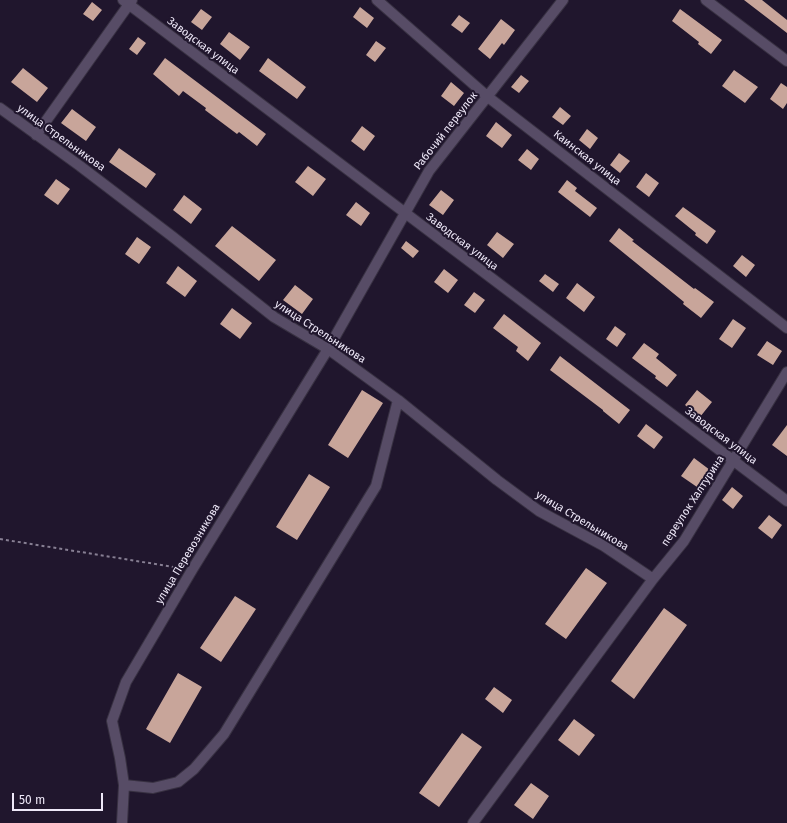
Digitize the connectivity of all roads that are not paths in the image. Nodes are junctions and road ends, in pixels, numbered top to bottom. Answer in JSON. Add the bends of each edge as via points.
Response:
{"nodes":[{"id":1,"x":377,"y":0,"type":"edge"},
{"id":2,"x":563,"y":0,"type":"edge"},
{"id":3,"x":706,"y":0,"type":"edge"},
{"id":4,"x":128,"y":1,"type":"edge"},
{"id":5,"x":787,"y":61,"type":"edge"},
{"id":6,"x":488,"y":96,"type":"junction"},
{"id":7,"x":0,"y":108,"type":"edge"},
{"id":8,"x":36,"y":135,"type":"junction"},
{"id":9,"x":404,"y":213,"type":"junction"},
{"id":10,"x":787,"y":328,"type":"edge"},
{"id":11,"x":328,"y":349,"type":"junction"},
{"id":12,"x":787,"y":372,"type":"edge"},
{"id":13,"x":398,"y":400,"type":"junction"},
{"id":14,"x":734,"y":460,"type":"junction"},
{"id":15,"x":787,"y":501,"type":"edge"},
{"id":16,"x":653,"y":579,"type":"junction"},
{"id":17,"x":124,"y":785,"type":"junction"},
{"id":18,"x":122,"y":823,"type":"edge"},
{"id":19,"x":472,"y":823,"type":"edge"}],
"edges":[{"from":1,"to":6,"type":"street","name":"Каинская улица"},
{"from":2,"to":6,"type":"street","name":"Рабочий переулок"},
{"from":3,"to":5,"type":"street"},
{"from":4,"to":8,"type":"street"},
{"from":4,"to":9,"type":"street","name":"Заводская улица"},
{"from":6,"to":9,"type":"street","name":"Рабочий переулок","via":[[429,171]]},
{"from":6,"to":10,"type":"street","name":"Каинская улица"},
{"from":7,"to":8,"type":"street","name":"улица Стрельникова"},
{"from":8,"to":11,"type":"street","name":"улица Стрельникова","via":[[173,237],[274,317]]},
{"from":9,"to":11,"type":"street","name":"Рабочий переулок"},
{"from":9,"to":14,"type":"street","name":"Заводская улица"},
{"from":11,"to":13,"type":"street","name":"улица Стрельникова"},
{"from":11,"to":17,"type":"street","name":"улица Перевозникова","via":[[126,682],[112,721]]},
{"from":12,"to":14,"type":"street","name":"переулок Халтурина"},
{"from":13,"to":16,"type":"street","name":"улица Стрельникова","via":[[539,511],[604,546]]},
{"from":13,"to":17,"type":"street","via":[[376,486],[224,734],[194,769],[178,782],[153,788]]},
{"from":14,"to":15,"type":"street","name":"Заводская улица"},
{"from":14,"to":16,"type":"street","name":"переулок Халтурина","via":[[684,541]]},
{"from":16,"to":19,"type":"street","name":"переулок Халтурина"},
{"from":17,"to":18,"type":"street","name":"улица Перевозникова"}]}
